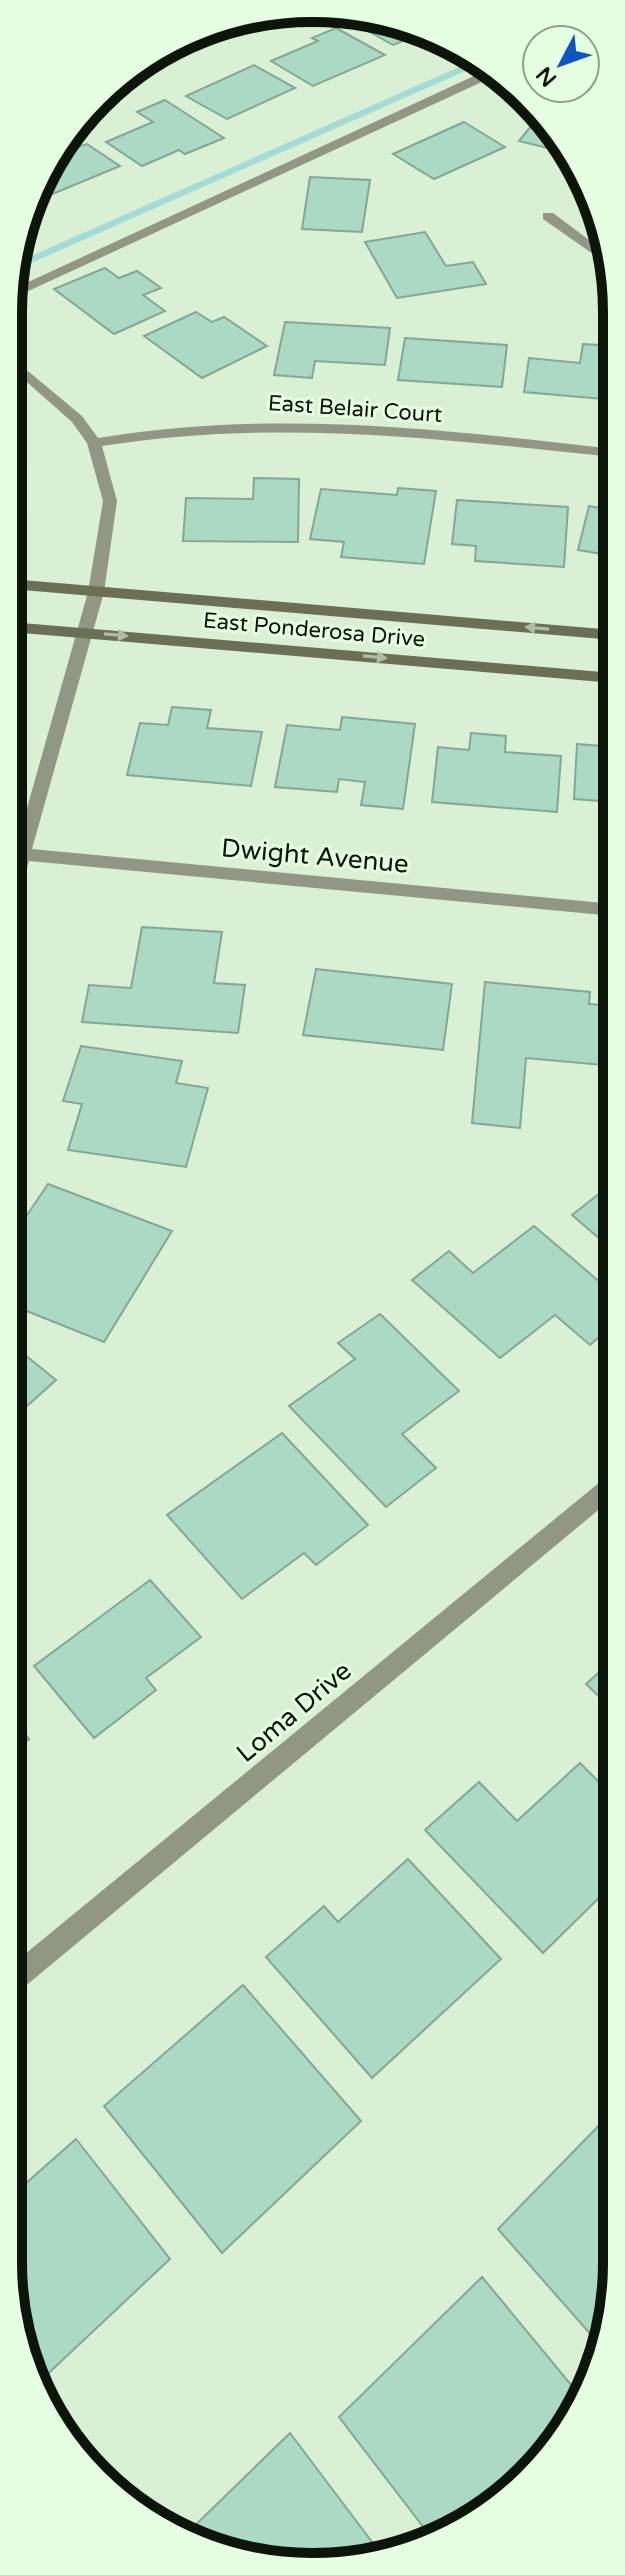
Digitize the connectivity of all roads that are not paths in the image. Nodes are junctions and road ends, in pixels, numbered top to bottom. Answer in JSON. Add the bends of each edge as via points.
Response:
{"nodes":[{"id":1,"x":482,"y":77,"type":"edge"},
{"id":2,"x":548,"y":216,"type":"dead end"},
{"id":3,"x":596,"y":252,"type":"edge"},
{"id":4,"x":23,"y":289,"type":"edge"},
{"id":5,"x":22,"y":370,"type":"edge"},
{"id":6,"x":94,"y":443,"type":"junction"},
{"id":7,"x":603,"y":452,"type":"edge"},
{"id":8,"x":22,"y":585,"type":"edge"},
{"id":9,"x":96,"y":592,"type":"junction"},
{"id":10,"x":22,"y":628,"type":"edge"},
{"id":11,"x":84,"y":633,"type":"junction"},
{"id":12,"x":603,"y":634,"type":"edge"},
{"id":13,"x":603,"y":677,"type":"edge"},
{"id":14,"x":22,"y":838,"type":"edge"},
{"id":15,"x":22,"y":854,"type":"edge"},
{"id":16,"x":603,"y":909,"type":"edge"},
{"id":17,"x":603,"y":1493,"type":"edge"},
{"id":18,"x":22,"y":1972,"type":"edge"}],
"edges":[{"from":1,"to":4,"type":"street"},
{"from":2,"to":3,"type":"street"},
{"from":5,"to":6,"type":"street","via":[[61,402]]},
{"from":6,"to":7,"type":"street","name":"East Belair Court","via":[[194,427],[308,424]]},
{"from":6,"to":9,"type":"street","via":[[110,501]]},
{"from":8,"to":9,"type":"main road","name":"East Ponderosa Drive"},
{"from":9,"to":11,"type":"street"},
{"from":12,"to":9,"type":"main road","name":"East Ponderosa Drive","one_way":true},
{"from":10,"to":11,"type":"main road","name":"East Ponderosa Drive"},
{"from":11,"to":13,"type":"main road","name":"East Ponderosa Drive","one_way":true},
{"from":11,"to":14,"type":"street"},
{"from":15,"to":16,"type":"street","name":"Dwight Avenue"},
{"from":17,"to":18,"type":"street","name":"Loma Drive"}]}
